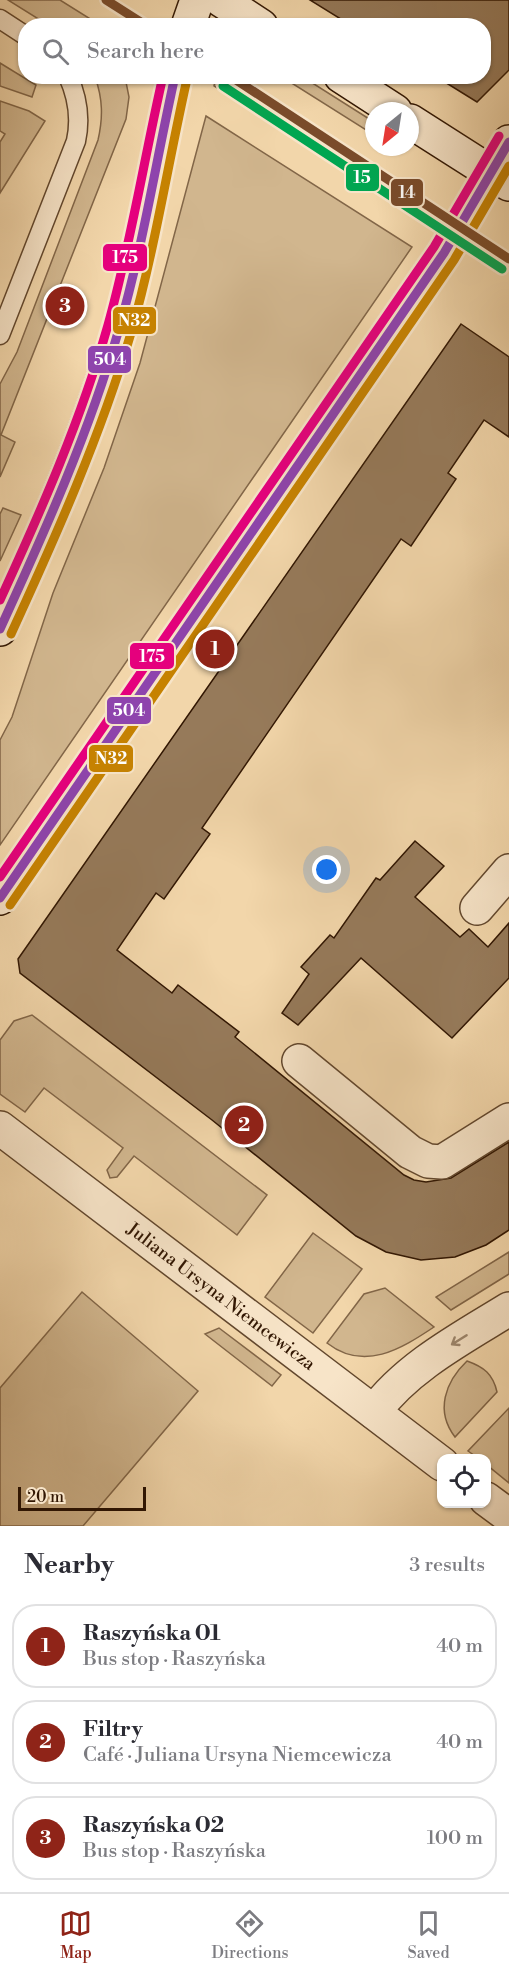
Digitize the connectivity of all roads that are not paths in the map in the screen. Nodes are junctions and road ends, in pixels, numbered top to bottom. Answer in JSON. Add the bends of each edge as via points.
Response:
{"nodes":[{"id":1,"x":197,"y":0,"type":"edge"},
{"id":2,"x":221,"y":0,"type":"edge"},
{"id":3,"x":191,"y":18,"type":"edge"},
{"id":4,"x":249,"y":18,"type":"edge"},
{"id":5,"x":0,"y":19,"type":"edge"},
{"id":6,"x":18,"y":31,"type":"edge"},
{"id":7,"x":72,"y":84,"type":"edge"},
{"id":8,"x":173,"y":84,"type":"edge"},
{"id":9,"x":353,"y":84,"type":"edge"},
{"id":10,"x":381,"y":102,"type":"edge"},
{"id":11,"x":419,"y":127,"type":"edge"},
{"id":12,"x":509,"y":141,"type":"edge"},
{"id":13,"x":500,"y":178,"type":"edge"},
{"id":14,"x":0,"y":335,"type":"edge"},
{"id":15,"x":0,"y":629,"type":"edge"},
{"id":16,"x":509,"y":871,"type":"edge"},
{"id":17,"x":0,"y":898,"type":"edge"},
{"id":18,"x":477,"y":908,"type":"dead end"},
{"id":19,"x":299,"y":1061,"type":"dead end"},
{"id":20,"x":509,"y":1120,"type":"edge"},
{"id":21,"x":0,"y":1128,"type":"edge"},
{"id":22,"x":509,"y":1308,"type":"edge"},
{"id":23,"x":374,"y":1412,"type":"junction"},
{"id":24,"x":437,"y":1461,"type":"edge"},
{"id":25,"x":491,"y":1503,"type":"edge"},
{"id":26,"x":509,"y":1516,"type":"edge"}],
"edges":[{"from":1,"to":3,"type":"main road"},
{"from":2,"to":4,"type":"main road"},
{"from":5,"to":6,"type":"lane"},
{"from":7,"to":14,"type":"lane","via":[[80,124],[76,141]]},
{"from":8,"to":15,"type":"main road","via":[[131,285],[111,355],[62,490]]},
{"from":9,"to":10,"type":"main road"},
{"from":11,"to":13,"type":"main road"},
{"from":12,"to":13,"type":"main road"},
{"from":13,"to":17,"type":"main road","via":[[444,253]]},
{"from":16,"to":18,"type":"main road"},
{"from":19,"to":20,"type":"main road","via":[[410,1152],[428,1161],[442,1162]]},
{"from":21,"to":23,"type":"main road","name":"Juliana Ursyna Niemcewicza"},
{"from":22,"to":23,"type":"main road","one_way":true,"via":[[452,1344],[397,1386]]},
{"from":23,"to":24,"type":"main road","name":"Juliana Ursyna Niemcewicza"},
{"from":25,"to":26,"type":"main road"}]}
